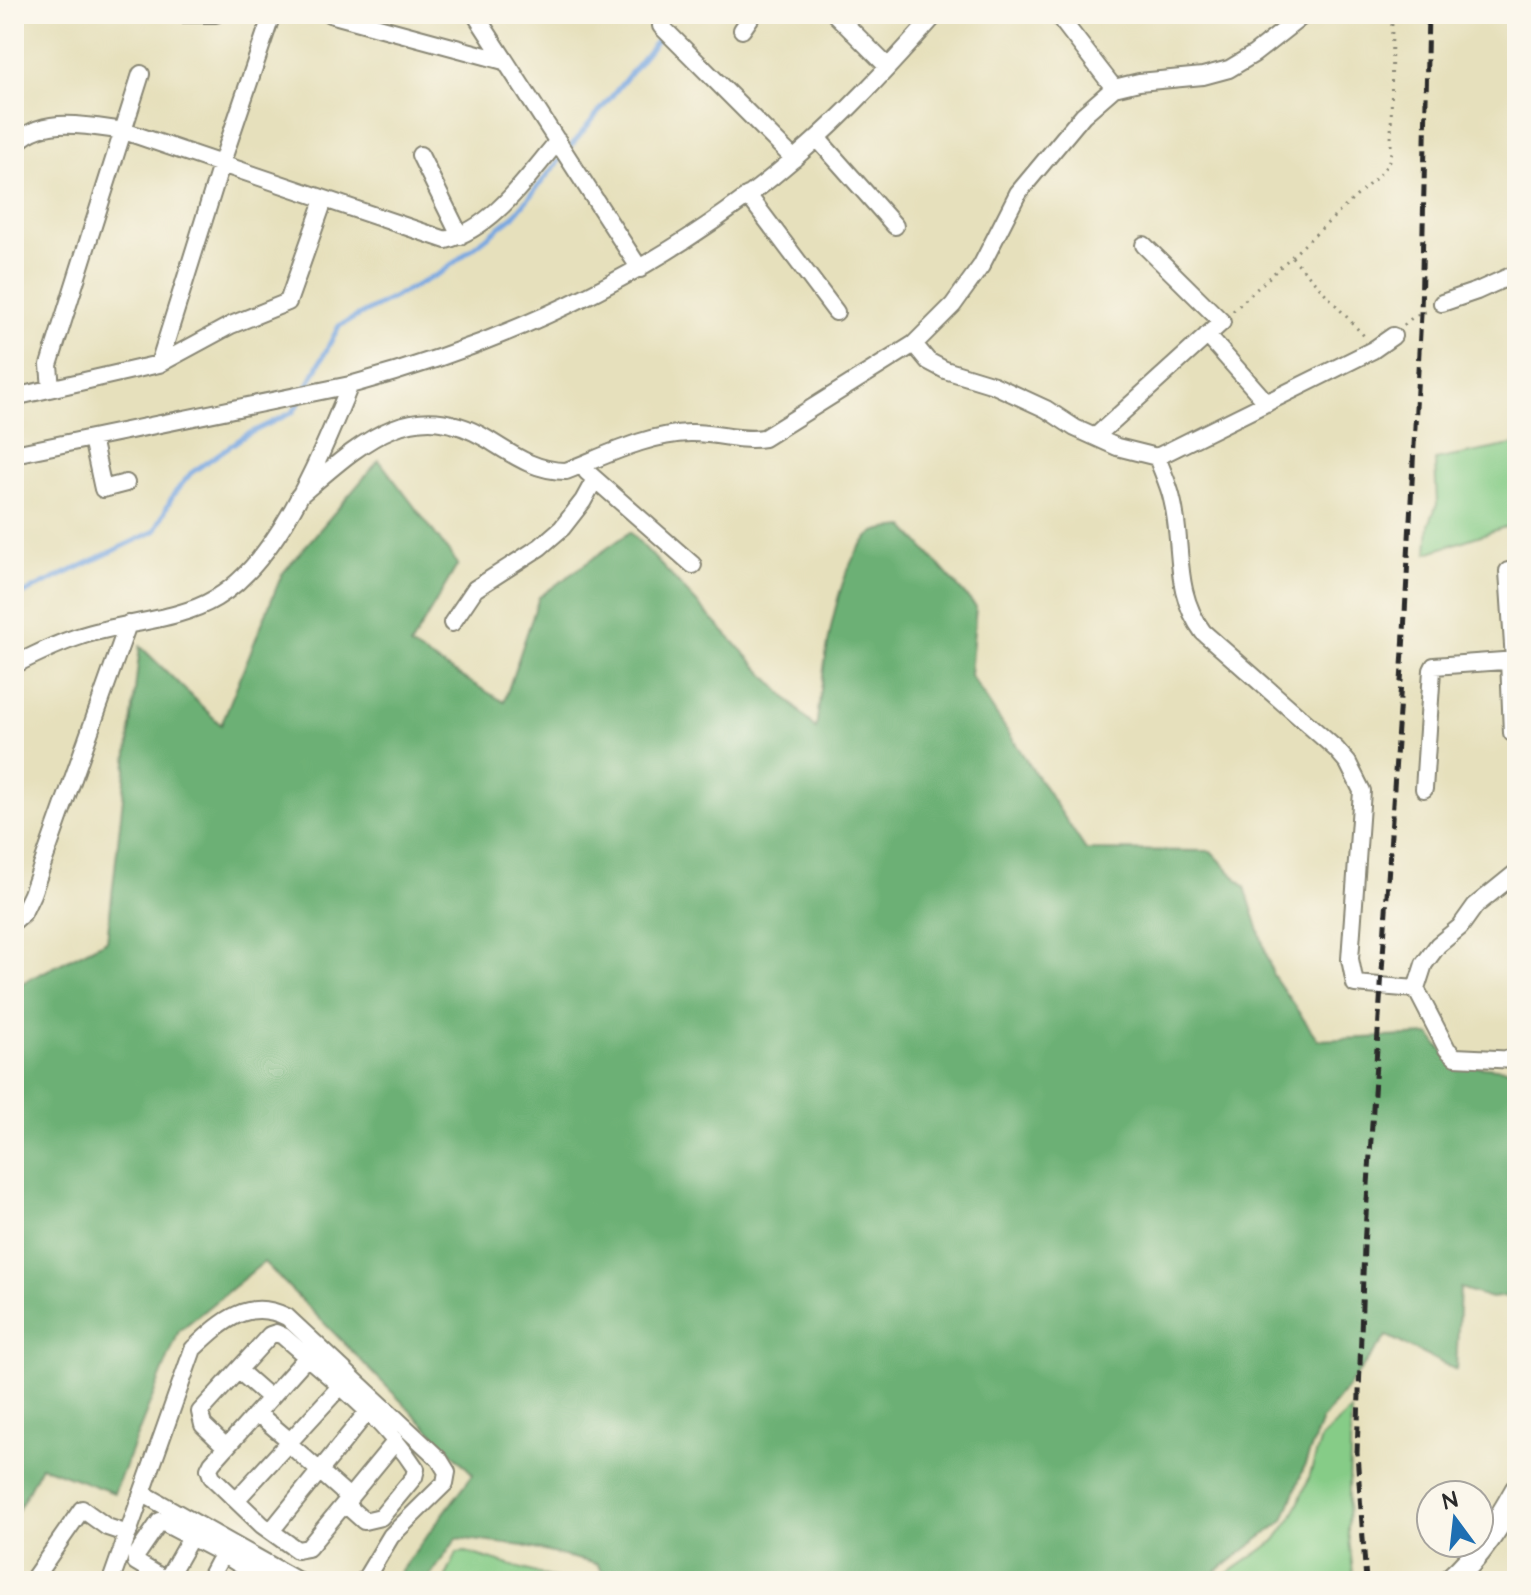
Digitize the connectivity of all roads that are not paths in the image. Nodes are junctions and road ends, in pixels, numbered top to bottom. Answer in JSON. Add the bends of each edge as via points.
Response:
{"nodes":[{"id":1,"x":182,"y":14,"type":"edge"},
{"id":2,"x":216,"y":14,"type":"edge"},
{"id":3,"x":272,"y":14,"type":"edge"},
{"id":4,"x":330,"y":14,"type":"edge"},
{"id":5,"x":475,"y":14,"type":"edge"},
{"id":6,"x":670,"y":14,"type":"edge"},
{"id":7,"x":753,"y":14,"type":"edge"},
{"id":8,"x":835,"y":14,"type":"edge"},
{"id":9,"x":936,"y":14,"type":"edge"},
{"id":10,"x":1057,"y":14,"type":"edge"},
{"id":11,"x":1294,"y":17,"type":"edge"},
{"id":12,"x":742,"y":30,"type":"dead end"},
{"id":13,"x":504,"y":61,"type":"junction"},
{"id":14,"x":888,"y":67,"type":"junction"},
{"id":15,"x":141,"y":74,"type":"dead end"},
{"id":16,"x":1114,"y":88,"type":"junction"},
{"id":17,"x":124,"y":131,"type":"junction"},
{"id":18,"x":817,"y":138,"type":"junction"},
{"id":19,"x":558,"y":141,"type":"junction"},
{"id":20,"x":14,"y":146,"type":"edge"},
{"id":21,"x":420,"y":155,"type":"dead end"},
{"id":22,"x":794,"y":159,"type":"junction"},
{"id":23,"x":221,"y":165,"type":"junction"},
{"id":24,"x":748,"y":195,"type":"junction"},
{"id":25,"x":324,"y":200,"type":"junction"},
{"id":26,"x":895,"y":226,"type":"dead end"},
{"id":27,"x":460,"y":236,"type":"junction"},
{"id":28,"x":1144,"y":245,"type":"dead end"},
{"id":29,"x":640,"y":269,"type":"junction"},
{"id":30,"x":1517,"y":273,"type":"edge"},
{"id":31,"x":1442,"y":303,"type":"road end"},
{"id":32,"x":836,"y":312,"type":"dead end"},
{"id":33,"x":1207,"y":335,"type":"junction"},
{"id":34,"x":1393,"y":336,"type":"road end"},
{"id":35,"x":914,"y":344,"type":"junction"},
{"id":36,"x":159,"y":364,"type":"junction"},
{"id":37,"x":350,"y":385,"type":"junction"},
{"id":38,"x":51,"y":388,"type":"junction"},
{"id":39,"x":14,"y":397,"type":"edge"},
{"id":40,"x":1267,"y":403,"type":"junction"},
{"id":41,"x":1095,"y":437,"type":"junction"},
{"id":42,"x":92,"y":438,"type":"junction"},
{"id":43,"x":14,"y":454,"type":"edge"},
{"id":44,"x":1157,"y":457,"type":"junction"},
{"id":45,"x":579,"y":466,"type":"junction"},
{"id":46,"x":595,"y":479,"type":"junction"},
{"id":47,"x":126,"y":483,"type":"dead end"},
{"id":48,"x":299,"y":496,"type":"junction"},
{"id":49,"x":693,"y":565,"type":"dead end"},
{"id":50,"x":1508,"y":571,"type":"dead end"},
{"id":51,"x":452,"y":623,"type":"dead end"},
{"id":52,"x":128,"y":624,"type":"junction"},
{"id":53,"x":1513,"y":660,"type":"edge"},
{"id":54,"x":14,"y":665,"type":"edge"},
{"id":55,"x":1512,"y":733,"type":"dead end"},
{"id":56,"x":1424,"y":789,"type":"dead end"},
{"id":57,"x":1517,"y":872,"type":"edge"},
{"id":58,"x":14,"y":921,"type":"edge"},
{"id":59,"x":1416,"y":989,"type":"junction"},
{"id":60,"x":1517,"y":1060,"type":"edge"},
{"id":61,"x":307,"y":1357,"type":"junction"},
{"id":62,"x":238,"y":1370,"type":"junction"},
{"id":63,"x":345,"y":1380,"type":"junction"},
{"id":64,"x":270,"y":1398,"type":"junction"},
{"id":65,"x":372,"y":1406,"type":"junction"},
{"id":66,"x":257,"y":1413,"type":"junction"},
{"id":67,"x":289,"y":1442,"type":"junction"},
{"id":68,"x":395,"y":1442,"type":"junction"},
{"id":69,"x":226,"y":1447,"type":"junction"},
{"id":70,"x":320,"y":1472,"type":"junction"},
{"id":71,"x":1517,"y":1491,"type":"edge"},
{"id":72,"x":142,"y":1493,"type":"junction"},
{"id":73,"x":237,"y":1499,"type":"junction"},
{"id":74,"x":347,"y":1501,"type":"junction"},
{"id":75,"x":195,"y":1531,"type":"junction"},
{"id":76,"x":271,"y":1531,"type":"junction"},
{"id":77,"x":128,"y":1534,"type":"junction"},
{"id":78,"x":226,"y":1548,"type":"junction"},
{"id":79,"x":258,"y":1574,"type":"edge"},
{"id":80,"x":32,"y":1581,"type":"edge"},
{"id":81,"x":111,"y":1581,"type":"edge"},
{"id":82,"x":166,"y":1581,"type":"edge"},
{"id":83,"x":208,"y":1581,"type":"edge"},
{"id":84,"x":297,"y":1581,"type":"edge"},
{"id":85,"x":364,"y":1581,"type":"edge"},
{"id":86,"x":1450,"y":1581,"type":"edge"}],
"edges":[{"from":1,"to":2,"type":"street"},
{"from":3,"to":23,"type":"street"},
{"from":4,"to":13,"type":"street"},
{"from":5,"to":13,"type":"street"},
{"from":6,"to":22,"type":"street","via":[[661,26]]},
{"from":7,"to":12,"type":"street"},
{"from":8,"to":14,"type":"street"},
{"from":9,"to":14,"type":"street"},
{"from":10,"to":16,"type":"street"},
{"from":11,"to":16,"type":"street","via":[[1229,69]]},
{"from":13,"to":19,"type":"street"},
{"from":14,"to":18,"type":"street"},
{"from":15,"to":17,"type":"street"},
{"from":16,"to":35,"type":"street","via":[[1083,115],[1018,193],[962,294]]},
{"from":17,"to":20,"type":"street","via":[[53,125],[30,132]]},
{"from":17,"to":23,"type":"street"},
{"from":17,"to":38,"type":"street","via":[[49,365]]},
{"from":18,"to":22,"type":"street"},
{"from":18,"to":26,"type":"street"},
{"from":19,"to":27,"type":"street","via":[[499,209]]},
{"from":19,"to":29,"type":"street"},
{"from":21,"to":27,"type":"street"},
{"from":22,"to":24,"type":"street"},
{"from":23,"to":25,"type":"street"},
{"from":23,"to":36,"type":"street"},
{"from":24,"to":29,"type":"street"},
{"from":24,"to":32,"type":"street"},
{"from":25,"to":27,"type":"street","via":[[446,240]]},
{"from":25,"to":36,"type":"street","via":[[288,302]]},
{"from":28,"to":33,"type":"street","via":[[1222,322]]},
{"from":29,"to":37,"type":"street","via":[[550,313]]},
{"from":30,"to":31,"type":"street"},
{"from":33,"to":40,"type":"street"},
{"from":33,"to":41,"type":"street"},
{"from":34,"to":40,"type":"street"},
{"from":35,"to":41,"type":"street","via":[[928,361],[1007,391]]},
{"from":35,"to":45,"type":"street","via":[[764,438],[675,434]]},
{"from":36,"to":38,"type":"street"},
{"from":37,"to":42,"type":"street"},
{"from":37,"to":48,"type":"street"},
{"from":38,"to":39,"type":"street"},
{"from":40,"to":44,"type":"street"},
{"from":41,"to":44,"type":"street"},
{"from":42,"to":43,"type":"street"},
{"from":42,"to":47,"type":"street","via":[[103,489]]},
{"from":44,"to":59,"type":"street","via":[[1172,499],[1190,614],[1203,632],[1336,749],[1362,791],[1350,959],[1355,984]]},
{"from":45,"to":46,"type":"street"},
{"from":45,"to":48,"type":"street","via":[[566,471],[537,468],[472,430],[444,421],[418,421],[375,435]]},
{"from":46,"to":49,"type":"street"},
{"from":46,"to":51,"type":"street","via":[[562,528],[475,589]]},
{"from":48,"to":52,"type":"street","via":[[275,541],[215,599]]},
{"from":50,"to":53,"type":"street"},
{"from":52,"to":54,"type":"street","via":[[82,635]]},
{"from":52,"to":58,"type":"street","via":[[32,894]]},
{"from":53,"to":55,"type":"street"},
{"from":53,"to":56,"type":"street","via":[[1434,666]]},
{"from":57,"to":59,"type":"street","via":[[1438,945],[1424,964]]},
{"from":59,"to":60,"type":"street","via":[[1455,1057]]},
{"from":61,"to":62,"type":"street","via":[[276,1333]]},
{"from":61,"to":63,"type":"street"},
{"from":61,"to":64,"type":"street"},
{"from":62,"to":64,"type":"street"},
{"from":62,"to":69,"type":"street","via":[[200,1412],[203,1425]]},
{"from":63,"to":65,"type":"street"},
{"from":63,"to":67,"type":"street"},
{"from":63,"to":72,"type":"street","via":[[287,1317],[271,1309],[246,1311],[221,1323],[193,1349]]},
{"from":64,"to":66,"type":"street"},
{"from":65,"to":68,"type":"street"},
{"from":65,"to":70,"type":"street"},
{"from":65,"to":85,"type":"street","via":[[439,1459],[447,1472],[445,1483],[391,1536]]},
{"from":66,"to":67,"type":"street"},
{"from":66,"to":69,"type":"street"},
{"from":67,"to":70,"type":"street"},
{"from":67,"to":73,"type":"street"},
{"from":68,"to":74,"type":"street"},
{"from":68,"to":74,"type":"street","via":[[416,1469],[414,1477],[372,1521],[364,1521]]},
{"from":69,"to":73,"type":"street","via":[[209,1469]]},
{"from":70,"to":74,"type":"street"},
{"from":70,"to":76,"type":"street"},
{"from":71,"to":86,"type":"highway","via":[[1499,1523]]},
{"from":72,"to":75,"type":"street"},
{"from":72,"to":77,"type":"street"},
{"from":73,"to":76,"type":"street"},
{"from":74,"to":76,"type":"street","via":[[308,1548],[297,1550]]},
{"from":75,"to":78,"type":"street"},
{"from":75,"to":82,"type":"street"},
{"from":75,"to":82,"type":"street","via":[[160,1521],[136,1556],[136,1562]]},
{"from":77,"to":80,"type":"street","via":[[82,1509]]},
{"from":77,"to":81,"type":"street"},
{"from":78,"to":79,"type":"street"},
{"from":78,"to":83,"type":"street"},
{"from":79,"to":84,"type":"street"}]}
